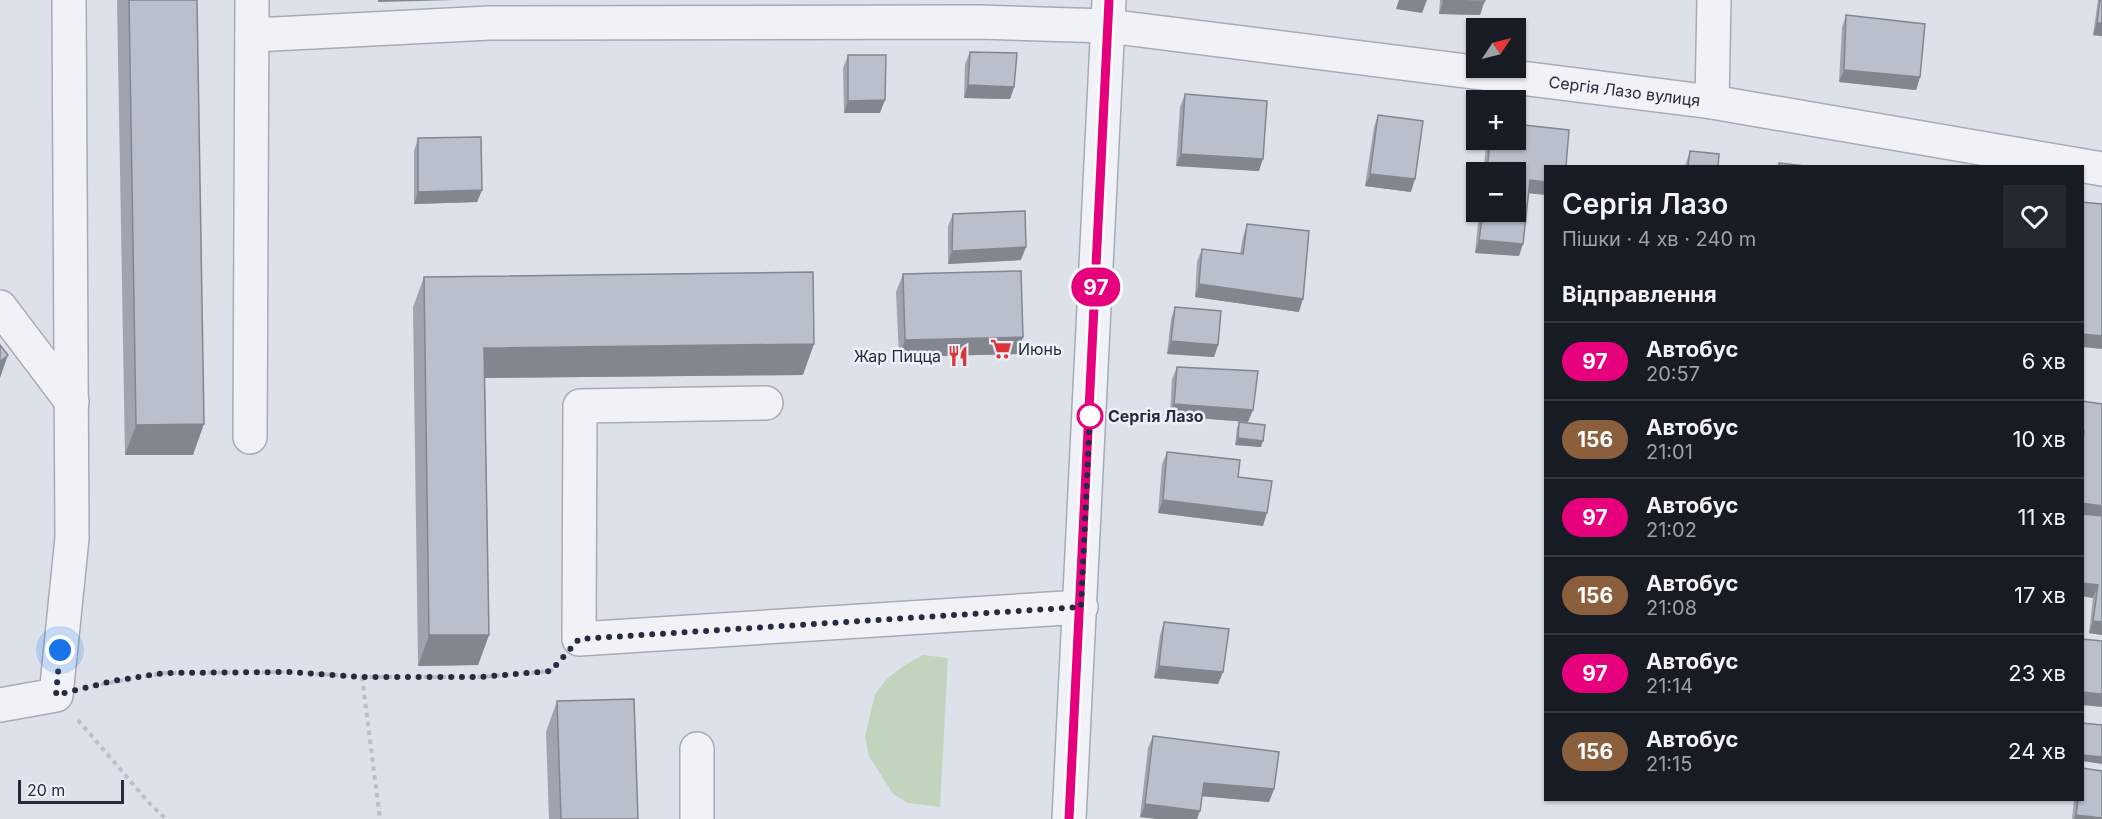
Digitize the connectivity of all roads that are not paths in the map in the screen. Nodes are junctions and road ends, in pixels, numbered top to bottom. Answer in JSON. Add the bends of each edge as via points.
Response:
{"nodes":[{"id":1,"x":69,"y":0,"type":"edge"},
{"id":2,"x":252,"y":0,"type":"edge"},
{"id":3,"x":1714,"y":0,"type":"edge"},
{"id":4,"x":489,"y":11,"type":"edge"},
{"id":5,"x":1109,"y":13,"type":"edge"},
{"id":6,"x":252,"y":35,"type":"junction"},
{"id":7,"x":1712,"y":102,"type":"junction"},
{"id":8,"x":2079,"y":165,"type":"edge"},
{"id":9,"x":2084,"y":166,"type":"edge"},
{"id":10,"x":2102,"y":169,"type":"edge"},
{"id":11,"x":0,"y":307,"type":"edge"},
{"id":12,"x":72,"y":402,"type":"junction"},
{"id":13,"x":766,"y":403,"type":"dead end"},
{"id":14,"x":250,"y":436,"type":"dead end"},
{"id":15,"x":1081,"y":607,"type":"junction"},
{"id":16,"x":0,"y":705,"type":"edge"},
{"id":17,"x":697,"y":748,"type":"dead end"},
{"id":18,"x":697,"y":819,"type":"edge"},
{"id":19,"x":1069,"y":819,"type":"edge"}],
"edges":[{"from":1,"to":12,"type":"street"},
{"from":2,"to":6,"type":"street"},
{"from":3,"to":7,"type":"street"},
{"from":4,"to":5,"type":"street","name":"Сергія Лазо вулиця","via":[[979,22]]},
{"from":4,"to":6,"type":"street","name":"Сергія Лазо вулиця"},
{"from":5,"to":7,"type":"street","name":"Сергія Лазо вулиця"},
{"from":5,"to":15,"type":"street"},
{"from":6,"to":14,"type":"street"},
{"from":7,"to":8,"type":"street","name":"Сергія Лазо вулиця"},
{"from":9,"to":10,"type":"street","name":"Сергія Лазо вулиця"},
{"from":11,"to":12,"type":"street"},
{"from":12,"to":16,"type":"street","via":[[72,538],[56,695]]},
{"from":13,"to":15,"type":"street","via":[[580,406],[579,639]]},
{"from":15,"to":19,"type":"street"},
{"from":17,"to":18,"type":"street"}]}
